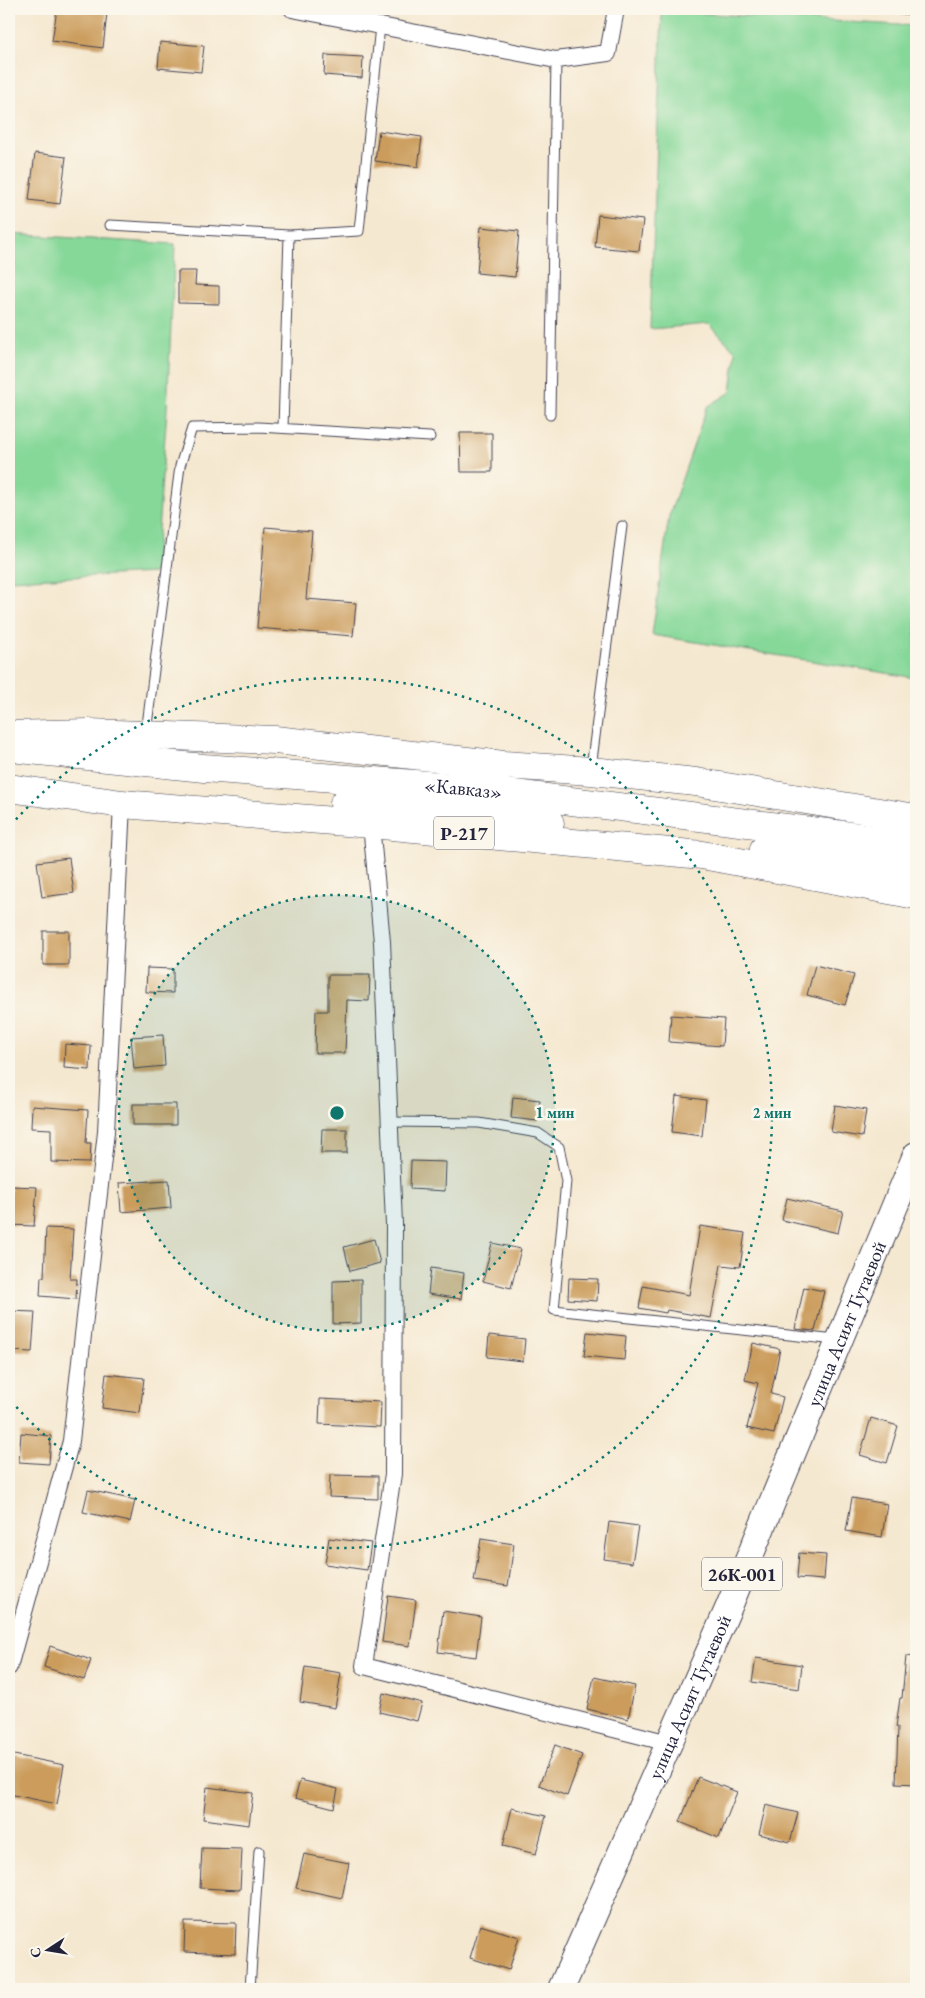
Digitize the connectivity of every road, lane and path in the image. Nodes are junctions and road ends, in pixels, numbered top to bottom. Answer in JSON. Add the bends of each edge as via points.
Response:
{"nodes":[{"id":1,"x":292,"y":9,"type":"edge"},
{"id":2,"x":616,"y":9,"type":"edge"},
{"id":3,"x":898,"y":9,"type":"edge"},
{"id":4,"x":916,"y":10,"type":"edge"},
{"id":5,"x":380,"y":26,"type":"junction"},
{"id":6,"x":556,"y":60,"type":"junction"},
{"id":7,"x":110,"y":225,"type":"dead end"},
{"id":8,"x":290,"y":235,"type":"junction"},
{"id":9,"x":550,"y":415,"type":"dead end"},
{"id":10,"x":283,"y":428,"type":"junction"},
{"id":11,"x":430,"y":437,"type":"dead end"},
{"id":12,"x":622,"y":526,"type":"dead end"},
{"id":13,"x":146,"y":734,"type":"junction"},
{"id":14,"x":9,"y":735,"type":"edge"},
{"id":15,"x":9,"y":748,"type":"edge"},
{"id":16,"x":591,"y":771,"type":"junction"},
{"id":17,"x":9,"y":778,"type":"edge"},
{"id":18,"x":205,"y":780,"type":"junction"},
{"id":19,"x":9,"y":788,"type":"edge"},
{"id":20,"x":122,"y":804,"type":"junction"},
{"id":21,"x":916,"y":818,"type":"edge"},
{"id":22,"x":371,"y":824,"type":"junction"},
{"id":23,"x":916,"y":844,"type":"edge"},
{"id":24,"x":916,"y":868,"type":"edge"},
{"id":25,"x":916,"y":894,"type":"edge"},
{"id":26,"x":389,"y":1122,"type":"junction"},
{"id":27,"x":916,"y":1155,"type":"edge"},
{"id":28,"x":839,"y":1340,"type":"junction"},
{"id":29,"x":9,"y":1667,"type":"edge"},
{"id":30,"x":669,"y":1743,"type":"junction"},
{"id":31,"x":259,"y":1851,"type":"dead end"},
{"id":32,"x":250,"y":1989,"type":"edge"},
{"id":33,"x":561,"y":1989,"type":"edge"}],
"edges":[{"from":1,"to":5,"type":"street"},
{"from":2,"to":6,"type":"street","via":[[608,53]]},
{"from":3,"to":4,"type":"lane"},
{"from":5,"to":6,"type":"street"},
{"from":5,"to":8,"type":"lane","via":[[359,231]]},
{"from":6,"to":9,"type":"lane"},
{"from":7,"to":8,"type":"lane"},
{"from":8,"to":10,"type":"lane"},
{"from":10,"to":11,"type":"lane"},
{"from":10,"to":13,"type":"lane","via":[[192,428],[180,466]]},
{"from":12,"to":16,"type":"lane"},
{"from":13,"to":14,"type":"highway"},
{"from":13,"to":16,"type":"highway","via":[[275,740]]},
{"from":15,"to":18,"type":"highway","name":"«Кавказ»","number":"Р-217"},
{"from":16,"to":21,"type":"highway","via":[[696,782]]},
{"from":17,"to":18,"type":"highway","name":"«Кавказ»","number":"Р-217"},
{"from":18,"to":23,"type":"highway","name":"«Кавказ»","number":"Р-217","via":[[467,788]]},
{"from":18,"to":24,"type":"highway","name":"«Кавказ»","number":"Р-217"},
{"from":19,"to":20,"type":"highway","number":"Р-217"},
{"from":20,"to":22,"type":"highway","number":"Р-217"},
{"from":20,"to":29,"type":"street","via":[[106,1132],[71,1441]]},
{"from":22,"to":25,"type":"highway","number":"Р-217","via":[[702,855]]},
{"from":22,"to":26,"type":"street","via":[[382,942]]},
{"from":26,"to":28,"type":"lane","via":[[479,1123],[538,1133],[559,1147],[566,1181],[554,1310]]},
{"from":26,"to":30,"type":"street","via":[[394,1224],[393,1474],[364,1666]]},
{"from":27,"to":28,"type":"main road","name":"улица Асият Тутаевой","number":"26К-001"},
{"from":28,"to":30,"type":"main road","name":"улица Асият Тутаевой","number":"26К-001"},
{"from":30,"to":33,"type":"main road","name":"улица Асият Тутаевой","number":"26К-001"},
{"from":31,"to":32,"type":"lane"}]}
